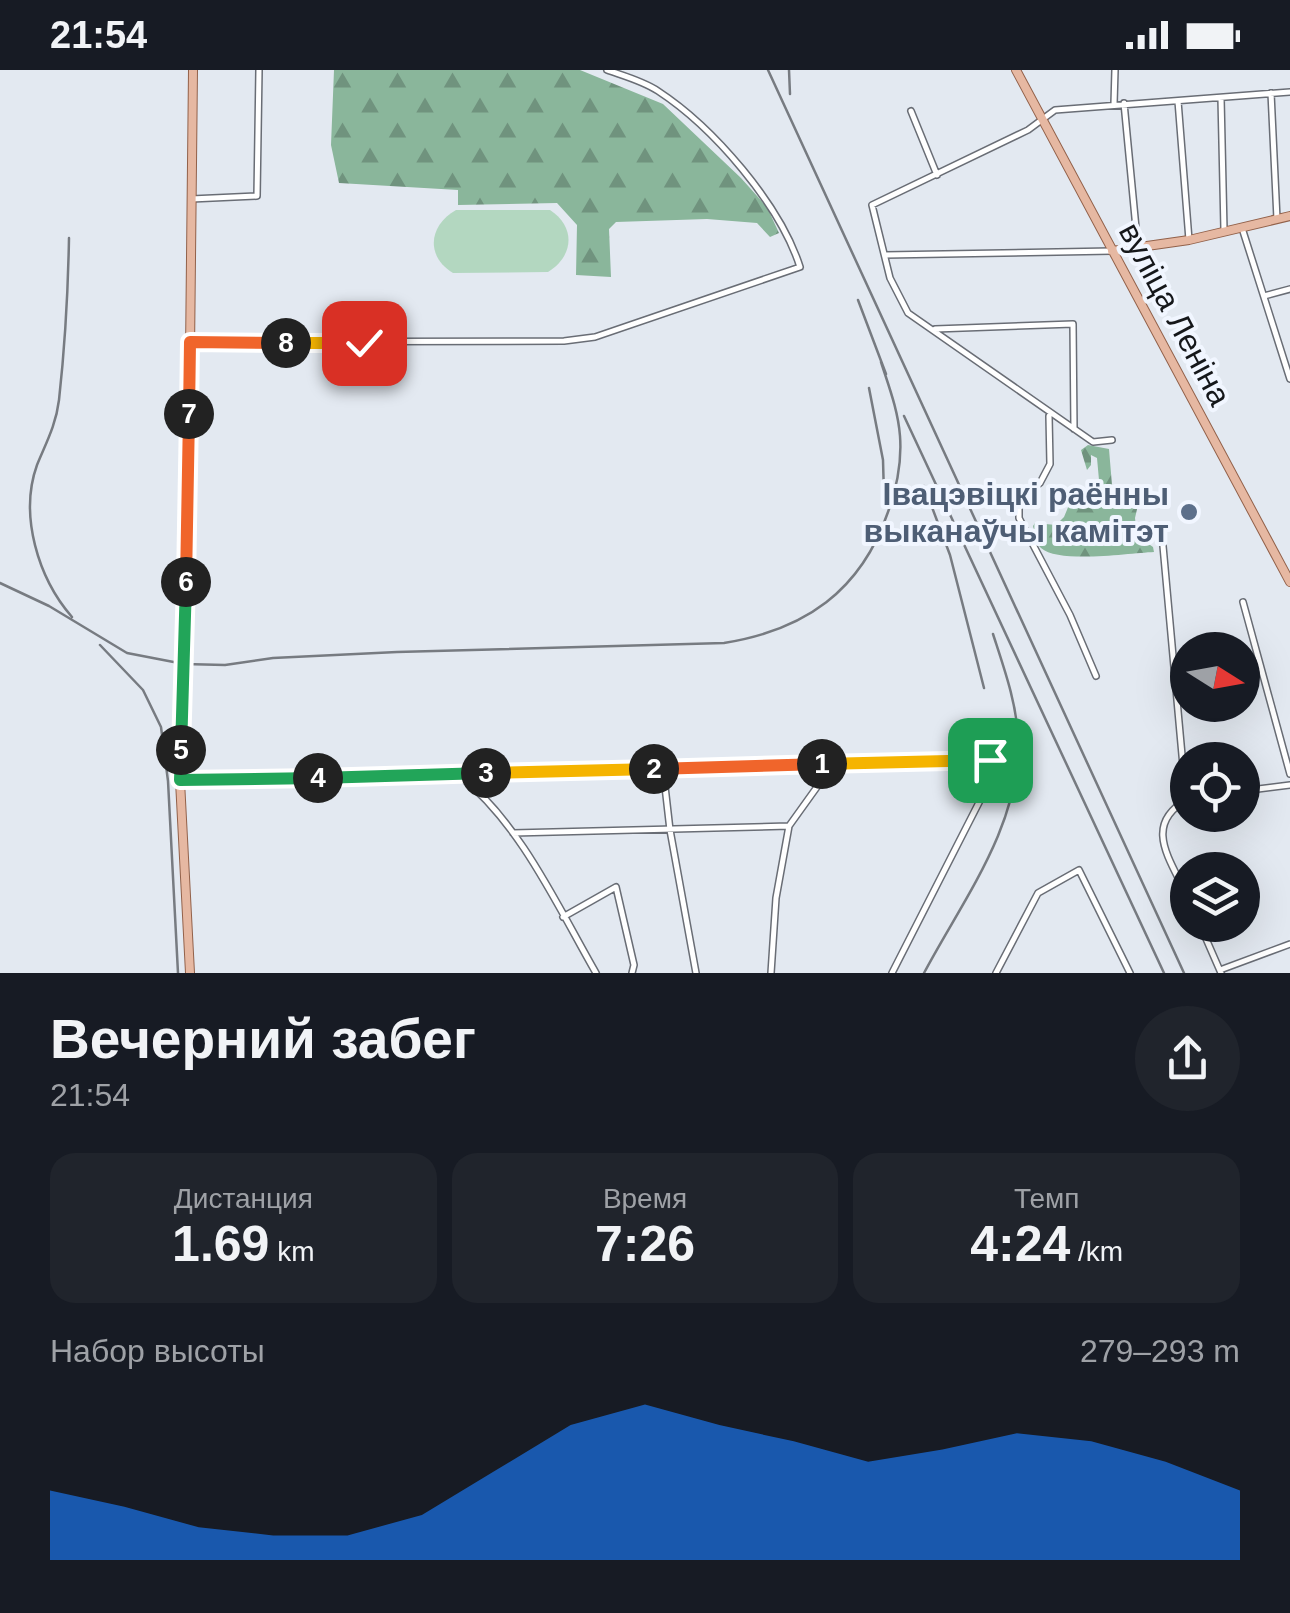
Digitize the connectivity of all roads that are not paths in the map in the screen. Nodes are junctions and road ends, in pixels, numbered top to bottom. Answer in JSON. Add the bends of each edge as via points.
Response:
{"nodes":[{"id":1,"x":193,"y":70,"type":"edge"},
{"id":2,"x":259,"y":70,"type":"edge"},
{"id":3,"x":607,"y":70,"type":"edge"},
{"id":4,"x":1016,"y":70,"type":"edge"},
{"id":5,"x":1115,"y":70,"type":"edge"},
{"id":6,"x":1290,"y":92,"type":"edge"},
{"id":7,"x":1272,"y":93,"type":"junction"},
{"id":8,"x":1222,"y":98,"type":"junction"},
{"id":9,"x":1178,"y":100,"type":"junction"},
{"id":10,"x":1124,"y":103,"type":"junction"},
{"id":11,"x":1114,"y":104,"type":"junction"},
{"id":12,"x":911,"y":110,"type":"dead end"},
{"id":13,"x":1042,"y":119,"type":"junction"},
{"id":14,"x":937,"y":174,"type":"junction"},
{"id":15,"x":192,"y":200,"type":"junction"},
{"id":16,"x":1290,"y":216,"type":"edge"},
{"id":17,"x":1277,"y":220,"type":"junction"},
{"id":18,"x":1242,"y":228,"type":"junction"},
{"id":19,"x":1224,"y":232,"type":"junction"},
{"id":20,"x":1189,"y":240,"type":"junction"},
{"id":21,"x":1138,"y":249,"type":"junction"},
{"id":22,"x":1112,"y":251,"type":"junction"},
{"id":23,"x":885,"y":255,"type":"junction"},
{"id":24,"x":1290,"y":289,"type":"edge"},
{"id":25,"x":1264,"y":296,"type":"junction"},
{"id":26,"x":932,"y":329,"type":"junction"},
{"id":27,"x":190,"y":342,"type":"junction"},
{"id":28,"x":1290,"y":379,"type":"edge"},
{"id":29,"x":1049,"y":414,"type":"junction"},
{"id":30,"x":1074,"y":430,"type":"junction"},
{"id":31,"x":1112,"y":440,"type":"dead end"},
{"id":32,"x":1163,"y":546,"type":"dead end"},
{"id":33,"x":1290,"y":582,"type":"edge"},
{"id":34,"x":1243,"y":602,"type":"dead end"},
{"id":35,"x":1096,"y":676,"type":"dead end"},
{"id":36,"x":1182,"y":742,"type":"edge"},
{"id":37,"x":829,"y":764,"type":"junction"},
{"id":38,"x":662,"y":768,"type":"junction"},
{"id":39,"x":481,"y":773,"type":"junction"},
{"id":40,"x":458,"y":774,"type":"junction"},
{"id":41,"x":1290,"y":774,"type":"edge"},
{"id":42,"x":180,"y":780,"type":"junction"},
{"id":43,"x":1290,"y":786,"type":"edge"},
{"id":44,"x":1260,"y":789,"type":"edge"},
{"id":45,"x":482,"y":793,"type":"junction"},
{"id":46,"x":1170,"y":812,"type":"edge"},
{"id":47,"x":789,"y":826,"type":"junction"},
{"id":48,"x":670,"y":830,"type":"junction"},
{"id":49,"x":512,"y":833,"type":"junction"},
{"id":50,"x":1170,"y":857,"type":"edge"},
{"id":51,"x":563,"y":916,"type":"junction"},
{"id":52,"x":1207,"y":942,"type":"edge"},
{"id":53,"x":1290,"y":944,"type":"edge"},
{"id":54,"x":1220,"y":972,"type":"edge"},
{"id":55,"x":190,"y":973,"type":"edge"},
{"id":56,"x":596,"y":973,"type":"edge"},
{"id":57,"x":632,"y":973,"type":"edge"},
{"id":58,"x":696,"y":973,"type":"edge"},
{"id":59,"x":770,"y":973,"type":"edge"},
{"id":60,"x":892,"y":973,"type":"edge"},
{"id":61,"x":996,"y":973,"type":"edge"},
{"id":62,"x":1130,"y":973,"type":"edge"}],
"edges":[{"from":1,"to":15,"type":"main road"},
{"from":2,"to":15,"type":"street","via":[[256,196]]},
{"from":3,"to":27,"type":"street","via":[[654,88],[700,127],[775,211],[800,267],[595,337],[564,341]]},
{"from":4,"to":13,"type":"main road","name":"вуліца Леніна"},
{"from":5,"to":11,"type":"street"},
{"from":6,"to":7,"type":"street"},
{"from":7,"to":8,"type":"street"},
{"from":7,"to":17,"type":"street"},
{"from":8,"to":9,"type":"street"},
{"from":8,"to":19,"type":"street"},
{"from":9,"to":10,"type":"street"},
{"from":9,"to":20,"type":"street"},
{"from":10,"to":11,"type":"street"},
{"from":10,"to":21,"type":"street"},
{"from":11,"to":13,"type":"street","via":[[1055,110]]},
{"from":12,"to":14,"type":"street"},
{"from":13,"to":14,"type":"street"},
{"from":13,"to":22,"type":"main road","name":"вуліца Леніна"},
{"from":14,"to":23,"type":"street","via":[[872,205]]},
{"from":15,"to":27,"type":"main road"},
{"from":16,"to":17,"type":"main road"},
{"from":17,"to":18,"type":"main road"},
{"from":18,"to":19,"type":"main road"},
{"from":18,"to":25,"type":"street"},
{"from":19,"to":20,"type":"main road"},
{"from":20,"to":21,"type":"main road"},
{"from":21,"to":22,"type":"main road"},
{"from":22,"to":23,"type":"street"},
{"from":22,"to":33,"type":"main road","name":"вуліца Леніна"},
{"from":23,"to":26,"type":"street","via":[[908,313]]},
{"from":24,"to":25,"type":"street"},
{"from":25,"to":28,"type":"street"},
{"from":26,"to":29,"type":"street"},
{"from":26,"to":30,"type":"street","via":[[1073,324]]},
{"from":27,"to":42,"type":"main road"},
{"from":29,"to":30,"type":"street"},
{"from":29,"to":35,"type":"street","via":[[1050,464],[1019,500],[1019,518]]},
{"from":30,"to":31,"type":"street","via":[[1093,442]]},
{"from":32,"to":36,"type":"street"},
{"from":34,"to":41,"type":"street"},
{"from":37,"to":38,"type":"street"},
{"from":37,"to":47,"type":"street"},
{"from":37,"to":60,"type":"street","via":[[990,760],[993,775]]},
{"from":38,"to":39,"type":"street"},
{"from":38,"to":48,"type":"street"},
{"from":39,"to":40,"type":"street"},
{"from":39,"to":45,"type":"street"},
{"from":40,"to":42,"type":"street"},
{"from":40,"to":45,"type":"street"},
{"from":42,"to":55,"type":"main road"},
{"from":43,"to":44,"type":"street"},
{"from":45,"to":49,"type":"street"},
{"from":46,"to":50,"type":"street","via":[[1160,834]]},
{"from":47,"to":48,"type":"street"},
{"from":47,"to":59,"type":"street"},
{"from":48,"to":49,"type":"street"},
{"from":48,"to":58,"type":"street"},
{"from":49,"to":51,"type":"street"},
{"from":51,"to":56,"type":"street"},
{"from":51,"to":57,"type":"street","via":[[616,887]]},
{"from":52,"to":54,"type":"street"},
{"from":53,"to":54,"type":"street"},
{"from":61,"to":62,"type":"street","via":[[1038,893],[1079,870]]}]}
